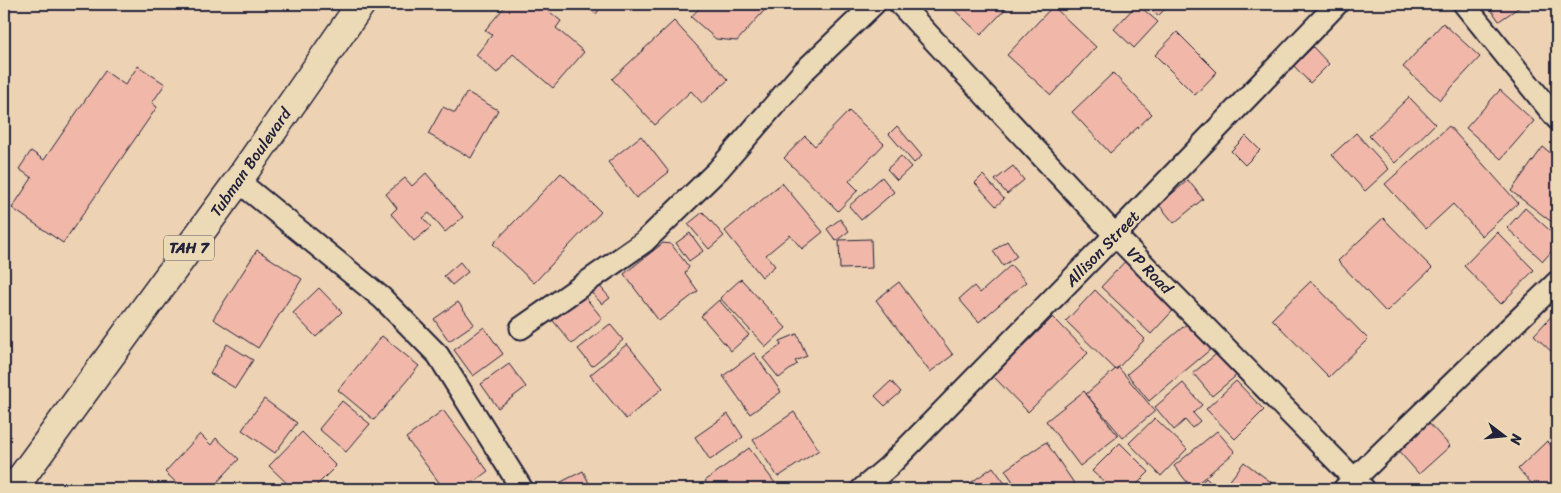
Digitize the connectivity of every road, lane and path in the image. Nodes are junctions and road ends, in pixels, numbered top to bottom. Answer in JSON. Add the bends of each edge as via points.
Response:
{"nodes":[{"id":1,"x":361,"y":4,"type":"edge"},
{"id":2,"x":874,"y":4,"type":"edge"},
{"id":3,"x":900,"y":4,"type":"edge"},
{"id":4,"x":1337,"y":4,"type":"edge"},
{"id":5,"x":1464,"y":4,"type":"edge"},
{"id":6,"x":1557,"y":119,"type":"edge"},
{"id":7,"x":238,"y":181,"type":"junction"},
{"id":8,"x":1116,"y":235,"type":"junction"},
{"id":9,"x":1557,"y":282,"type":"edge"},
{"id":10,"x":521,"y":328,"type":"dead end"},
{"id":11,"x":1354,"y":486,"type":"edge"},
{"id":12,"x":14,"y":489,"type":"edge"},
{"id":13,"x":522,"y":489,"type":"edge"},
{"id":14,"x":862,"y":489,"type":"edge"}],
"edges":[{"from":1,"to":7,"type":"highway","name":"Tubman Boulevard","number":"TAH 7"},
{"from":2,"to":10,"type":"street","via":[[804,71],[718,170],[644,242]]},
{"from":3,"to":8,"type":"street","name":"VP Road"},
{"from":4,"to":8,"type":"street","name":"Allison Street"},
{"from":5,"to":6,"type":"street"},
{"from":7,"to":12,"type":"highway","name":"Tubman Boulevard","number":"TAH 7"},
{"from":7,"to":13,"type":"street","via":[[382,298],[438,355]]},
{"from":8,"to":11,"type":"street","name":"VP Road"},
{"from":8,"to":14,"type":"street","name":"Allison Street","via":[[895,460]]},
{"from":9,"to":11,"type":"street"}]}
